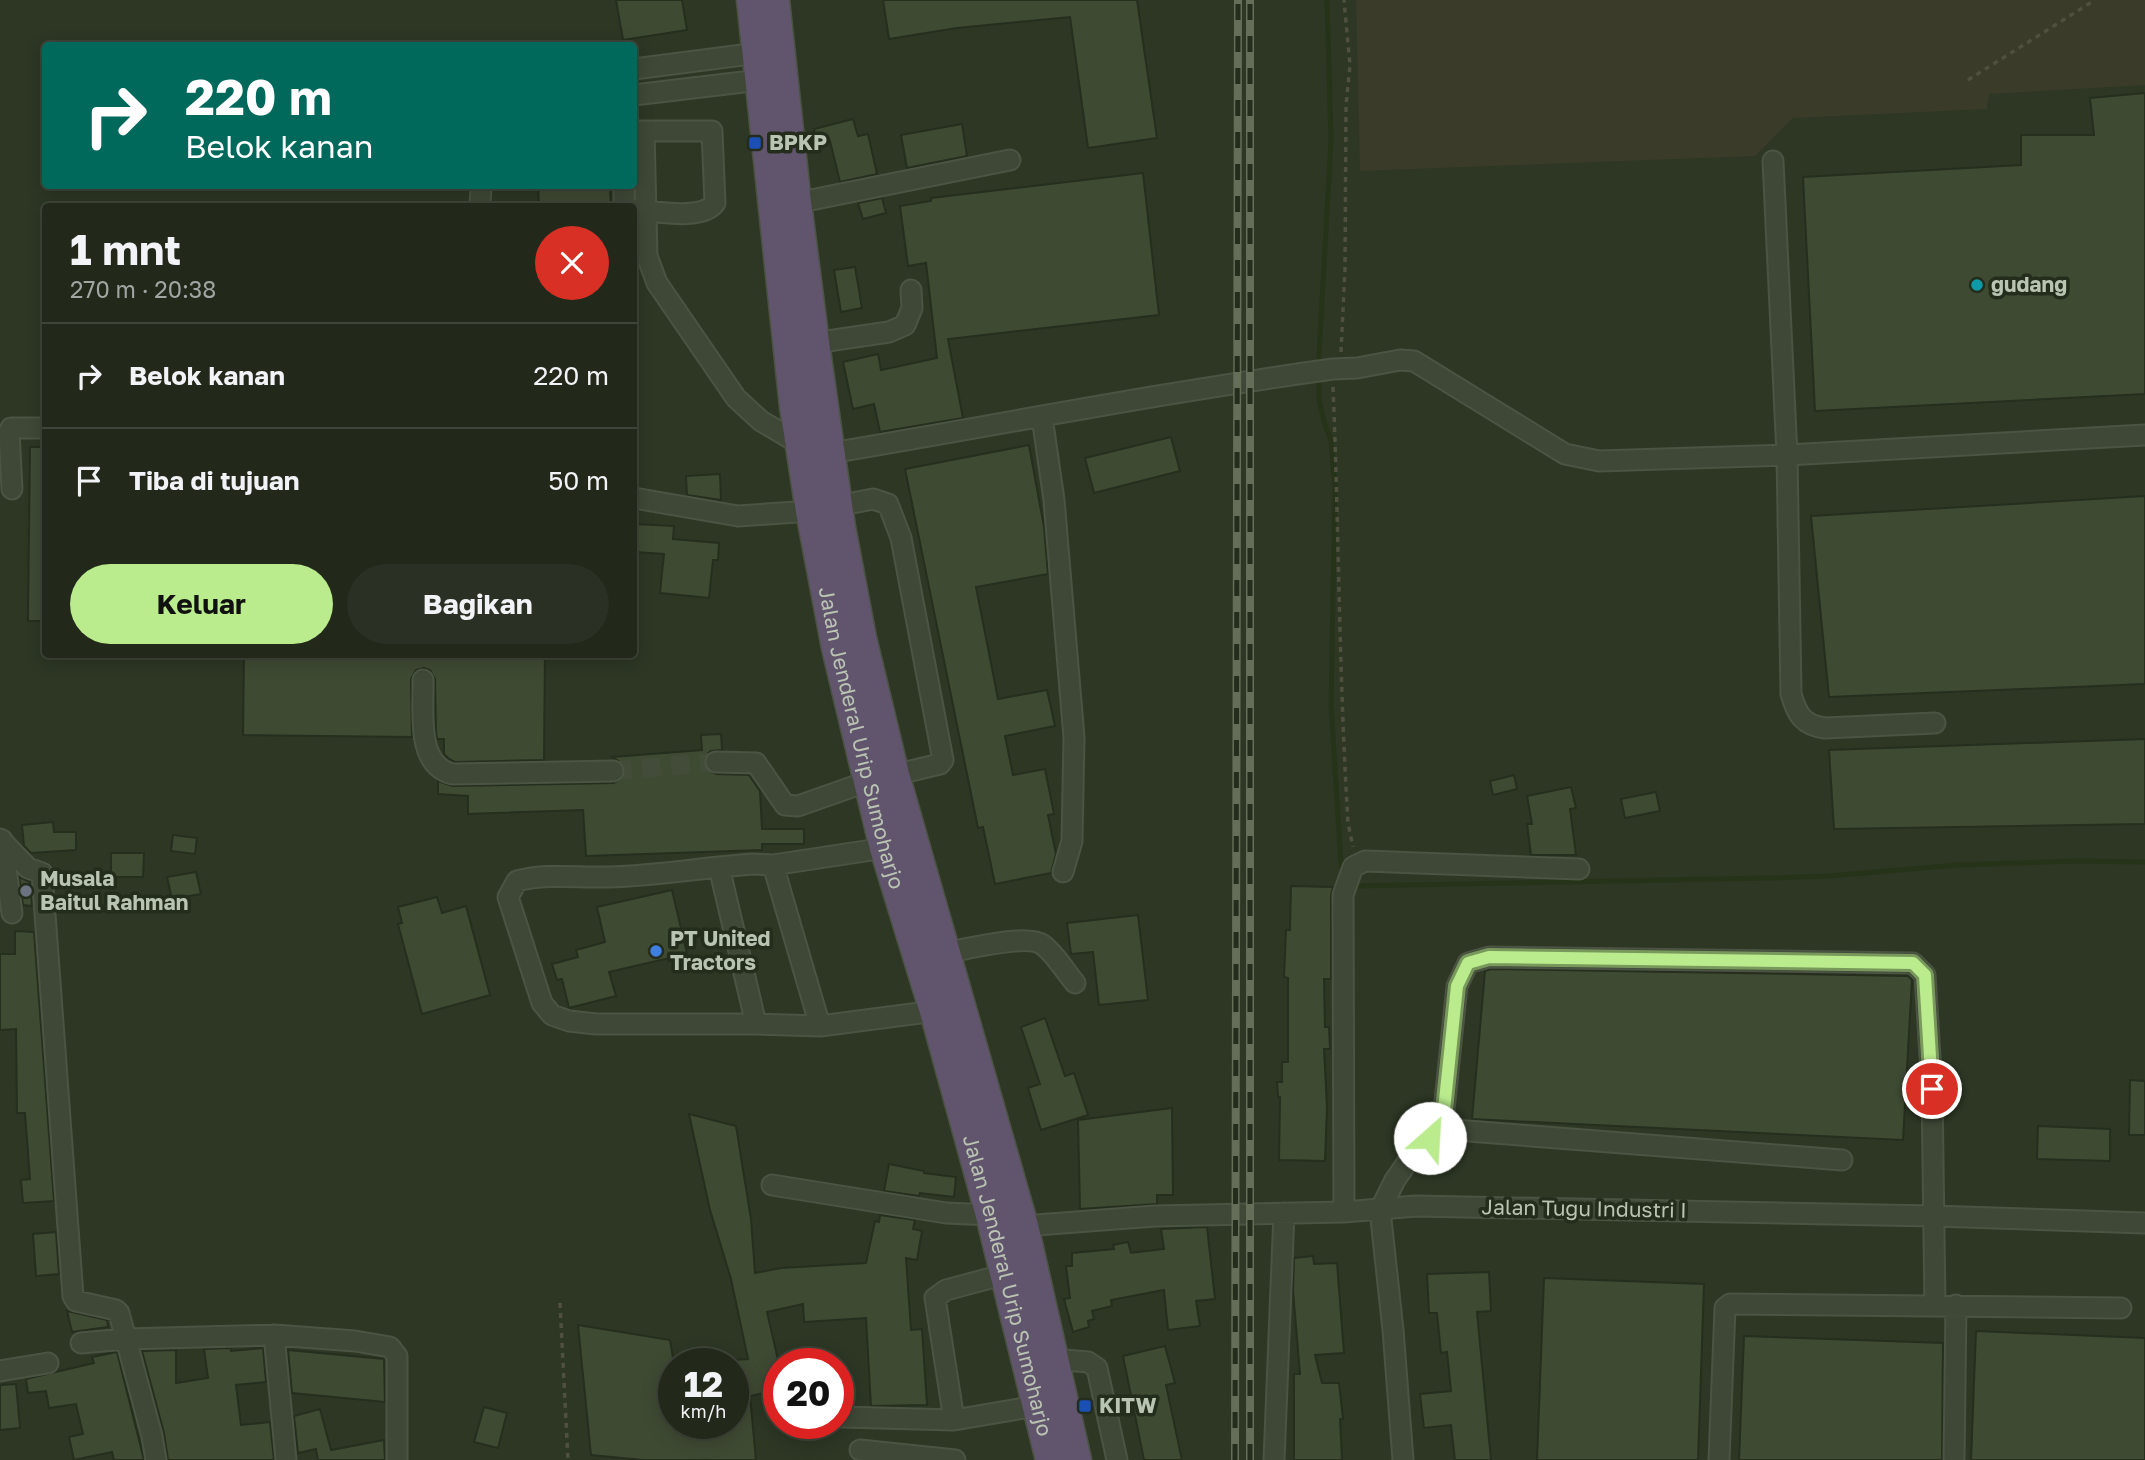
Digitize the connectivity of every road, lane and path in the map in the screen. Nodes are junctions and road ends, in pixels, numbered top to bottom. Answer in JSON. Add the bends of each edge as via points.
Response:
{"nodes":[{"id":1,"x":752,"y":0,"type":"edge"},
{"id":2,"x":774,"y":0,"type":"edge"},
{"id":3,"x":1344,"y":0,"type":"edge"},
{"id":4,"x":2095,"y":0,"type":"edge"},
{"id":5,"x":759,"y":66,"type":"junction"},
{"id":6,"x":637,"y":69,"type":"edge"},
{"id":7,"x":1968,"y":80,"type":"dead end"},
{"id":8,"x":637,"y":94,"type":"edge"},
{"id":9,"x":639,"y":131,"type":"edge"},
{"id":10,"x":1010,"y":160,"type":"dead end"},
{"id":11,"x":1773,"y":161,"type":"dead end"},
{"id":12,"x":796,"y":203,"type":"junction"},
{"id":13,"x":640,"y":210,"type":"edge"},
{"id":14,"x":911,"y":290,"type":"dead end"},
{"id":15,"x":814,"y":343,"type":"junction"},
{"id":16,"x":1332,"y":369,"type":"junction"},
{"id":17,"x":1042,"y":417,"type":"junction"},
{"id":18,"x":42,"y":428,"type":"edge"},
{"id":19,"x":2145,"y":435,"type":"edge"},
{"id":20,"x":800,"y":444,"type":"junction"},
{"id":21,"x":831,"y":453,"type":"junction"},
{"id":22,"x":1787,"y":455,"type":"junction"},
{"id":23,"x":12,"y":489,"type":"dead end"},
{"id":24,"x":637,"y":499,"type":"edge"},
{"id":25,"x":824,"y":509,"type":"junction"},
{"id":26,"x":423,"y":680,"type":"dead end"},
{"id":27,"x":1935,"y":723,"type":"dead end"},
{"id":28,"x":716,"y":762,"type":"tunnel mouth"},
{"id":29,"x":613,"y":771,"type":"tunnel mouth"},
{"id":30,"x":882,"y":778,"type":"junction"},
{"id":31,"x":1,"y":839,"type":"edge"},
{"id":32,"x":885,"y":848,"type":"junction"},
{"id":33,"x":773,"y":865,"type":"junction"},
{"id":34,"x":1355,"y":865,"type":"junction"},
{"id":35,"x":719,"y":867,"type":"junction"},
{"id":36,"x":1579,"y":869,"type":"dead end"},
{"id":37,"x":1063,"y":872,"type":"dead end"},
{"id":38,"x":6,"y":913,"type":"edge"},
{"id":39,"x":46,"y":918,"type":"junction"},
{"id":40,"x":944,"y":953,"type":"junction"},
{"id":41,"x":1075,"y":983,"type":"dead end"},
{"id":42,"x":935,"y":1011,"type":"junction"},
{"id":43,"x":756,"y":1024,"type":"junction"},
{"id":44,"x":820,"y":1026,"type":"junction"},
{"id":45,"x":1442,"y":1129,"type":"junction"},
{"id":46,"x":1842,"y":1160,"type":"dead end"},
{"id":47,"x":772,"y":1185,"type":"dead end"},
{"id":48,"x":1380,"y":1210,"type":"junction"},
{"id":49,"x":1344,"y":1212,"type":"junction"},
{"id":50,"x":1284,"y":1213,"type":"junction"},
{"id":51,"x":992,"y":1215,"type":"junction"},
{"id":52,"x":1933,"y":1216,"type":"junction"},
{"id":53,"x":2145,"y":1223,"type":"edge"},
{"id":54,"x":1023,"y":1226,"type":"junction"},
{"id":55,"x":1006,"y":1274,"type":"junction"},
{"id":56,"x":560,"y":1303,"type":"dead end"},
{"id":57,"x":1956,"y":1305,"type":"junction"},
{"id":58,"x":1935,"y":1306,"type":"junction"},
{"id":59,"x":2121,"y":1308,"type":"dead end"},
{"id":60,"x":274,"y":1335,"type":"junction"},
{"id":61,"x":126,"y":1339,"type":"junction"},
{"id":62,"x":80,"y":1343,"type":"dead end"},
{"id":63,"x":1053,"y":1359,"type":"junction"},
{"id":64,"x":48,"y":1363,"type":"dead end"},
{"id":65,"x":0,"y":1371,"type":"edge"},
{"id":66,"x":1036,"y":1406,"type":"junction"},
{"id":67,"x":854,"y":1417,"type":"edge"},
{"id":68,"x":954,"y":1420,"type":"junction"},
{"id":69,"x":860,"y":1450,"type":"dead end"},
{"id":70,"x":156,"y":1460,"type":"edge"},
{"id":71,"x":286,"y":1460,"type":"edge"},
{"id":72,"x":397,"y":1460,"type":"edge"},
{"id":73,"x":568,"y":1460,"type":"edge"},
{"id":74,"x":956,"y":1460,"type":"edge"},
{"id":75,"x":1051,"y":1460,"type":"edge"},
{"id":76,"x":1076,"y":1460,"type":"edge"},
{"id":77,"x":1117,"y":1460,"type":"edge"},
{"id":78,"x":1274,"y":1460,"type":"edge"},
{"id":79,"x":1403,"y":1460,"type":"edge"},
{"id":80,"x":1719,"y":1460,"type":"edge"},
{"id":81,"x":1954,"y":1460,"type":"edge"}],
"edges":[{"from":1,"to":5,"type":"highway","name":"Jalan Jenderal Urip Sumoharjo"},
{"from":2,"to":12,"type":"highway","name":"Jalan Jenderal Urip Sumoharjo"},
{"from":3,"to":16,"type":"path","via":[[1350,65],[1345,269]]},
{"from":4,"to":7,"type":"path"},
{"from":5,"to":6,"type":"street"},
{"from":5,"to":8,"type":"street"},
{"from":5,"to":20,"type":"highway","name":"Jalan Jenderal Urip Sumoharjo"},
{"from":9,"to":13,"type":"street"},
{"from":9,"to":13,"type":"street","via":[[709,130],[714,134],[715,195],[710,209],[699,213]]},
{"from":10,"to":12,"type":"street"},
{"from":11,"to":22,"type":"street"},
{"from":12,"to":15,"type":"highway","name":"Jalan Jenderal Urip Sumoharjo"},
{"from":13,"to":20,"type":"street","via":[[647,256],[657,283],[736,398],[761,421]]},
{"from":14,"to":15,"type":"street","via":[[912,307],[905,325],[889,332]]},
{"from":15,"to":21,"type":"highway","name":"Jalan Jenderal Urip Sumoharjo"},
{"from":16,"to":17,"type":"street"},
{"from":16,"to":22,"type":"street","via":[[1414,361],[1565,454],[1599,461]]},
{"from":16,"to":34,"type":"path","via":[[1343,747]]},
{"from":17,"to":21,"type":"street"},
{"from":17,"to":37,"type":"street","via":[[1054,500],[1074,737],[1072,841]]},
{"from":18,"to":23,"type":"street","via":[[11,428],[9,432]]},
{"from":19,"to":22,"type":"street"},
{"from":20,"to":21,"type":"street"},
{"from":20,"to":25,"type":"highway","name":"Jalan Jenderal Urip Sumoharjo"},
{"from":21,"to":25,"type":"highway","name":"Jalan Jenderal Urip Sumoharjo"},
{"from":22,"to":27,"type":"street","via":[[1791,694],[1796,710],[1812,727],[1825,729]]},
{"from":24,"to":25,"type":"street","via":[[738,516]]},
{"from":25,"to":30,"type":"highway","name":"Jalan Jenderal Urip Sumoharjo","via":[[861,638]]},
{"from":25,"to":30,"type":"street","via":[[873,499],[888,505],[901,538],[943,760]]},
{"from":26,"to":29,"type":"street","via":[[425,743],[435,766],[444,772]]},
{"from":28,"to":30,"type":"street","via":[[756,763],[785,805],[798,806]]},
{"from":30,"to":32,"type":"highway","name":"Jalan Jenderal Urip Sumoharjo"},
{"from":30,"to":40,"type":"highway","name":"Jalan Jenderal Urip Sumoharjo"},
{"from":31,"to":38,"type":"street"},
{"from":31,"to":39,"type":"street","via":[[28,868],[42,873]]},
{"from":32,"to":33,"type":"street"},
{"from":32,"to":42,"type":"highway","name":"Jalan Jenderal Urip Sumoharjo"},
{"from":33,"to":35,"type":"street"},
{"from":33,"to":44,"type":"street"},
{"from":34,"to":36,"type":"street","via":[[1365,861]]},
{"from":34,"to":49,"type":"street","via":[[1343,895]]},
{"from":35,"to":43,"type":"street"},
{"from":35,"to":43,"type":"street","via":[[639,876],[545,875],[517,881],[508,897],[542,1003],[552,1014],[596,1024]]},
{"from":38,"to":39,"type":"street"},
{"from":39,"to":61,"type":"street","via":[[73,1296],[76,1301],[116,1310]]},
{"from":40,"to":41,"type":"street","via":[[1036,941]]},
{"from":40,"to":54,"type":"highway","name":"Jalan Jenderal Urip Sumoharjo"},
{"from":42,"to":44,"type":"street"},
{"from":42,"to":51,"type":"highway","name":"Jalan Jenderal Urip Sumoharjo"},
{"from":43,"to":44,"type":"street"},
{"from":45,"to":46,"type":"street"},
{"from":45,"to":48,"type":"street","via":[[1418,1147]]},
{"from":45,"to":52,"type":"street","via":[[1457,986],[1468,963],[1489,957],[1913,963],[1925,975]]},
{"from":47,"to":51,"type":"street","via":[[946,1213]]},
{"from":48,"to":49,"type":"street","name":"Jalan Tugu Industri I"},
{"from":48,"to":52,"type":"street","name":"Jalan Tugu Industri I","via":[[1416,1206]]},
{"from":48,"to":79,"type":"street"},
{"from":49,"to":50,"type":"street","name":"Jalan Tugu Industri I"},
{"from":50,"to":54,"type":"street","name":"Jalan Tugu Industri I"},
{"from":50,"to":78,"type":"street"},
{"from":51,"to":55,"type":"highway","name":"Jalan Jenderal Urip Sumoharjo"},
{"from":52,"to":53,"type":"street","name":"Jalan Tugu Industri I"},
{"from":52,"to":58,"type":"street"},
{"from":54,"to":63,"type":"highway","name":"Jalan Jenderal Urip Sumoharjo"},
{"from":55,"to":66,"type":"highway","name":"Jalan Jenderal Urip Sumoharjo"},
{"from":55,"to":68,"type":"street","via":[[946,1290],[935,1298]]},
{"from":56,"to":73,"type":"path"},
{"from":57,"to":58,"type":"street"},
{"from":57,"to":59,"type":"street"},
{"from":57,"to":81,"type":"street"},
{"from":58,"to":80,"type":"street","via":[[1739,1303],[1725,1308]]},
{"from":60,"to":61,"type":"street"},
{"from":60,"to":71,"type":"street"},
{"from":60,"to":72,"type":"street","via":[[390,1348],[397,1356]]},
{"from":61,"to":62,"type":"street"},
{"from":61,"to":70,"type":"street"},
{"from":63,"to":76,"type":"highway","name":"Jalan Jenderal Urip Sumoharjo"},
{"from":63,"to":77,"type":"street","via":[[1088,1362],[1097,1368]]},
{"from":64,"to":65,"type":"street"},
{"from":66,"to":68,"type":"street"},
{"from":66,"to":75,"type":"highway","name":"Jalan Jenderal Urip Sumoharjo"},
{"from":67,"to":68,"type":"street"},
{"from":69,"to":74,"type":"street"}]}
